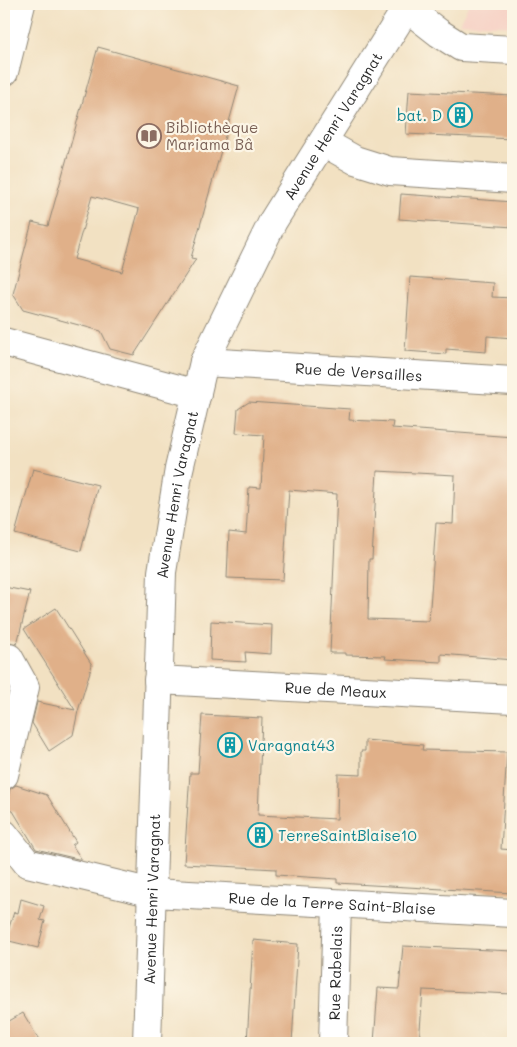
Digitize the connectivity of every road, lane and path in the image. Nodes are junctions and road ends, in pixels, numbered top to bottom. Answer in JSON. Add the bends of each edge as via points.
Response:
{"nodes":[{"id":1,"x":21,"y":4,"type":"edge"},
{"id":2,"x":408,"y":6,"type":"edge"},
{"id":3,"x":513,"y":50,"type":"edge"},
{"id":4,"x":4,"y":72,"type":"edge"},
{"id":5,"x":323,"y":142,"type":"junction"},
{"id":6,"x":513,"y":179,"type":"edge"},
{"id":7,"x":4,"y":342,"type":"edge"},
{"id":8,"x":204,"y":362,"type":"junction"},
{"id":9,"x":513,"y":381,"type":"edge"},
{"id":10,"x":197,"y":394,"type":"junction"},
{"id":11,"x":9,"y":658,"type":"dead end"},
{"id":12,"x":158,"y":680,"type":"junction"},
{"id":13,"x":513,"y":699,"type":"edge"},
{"id":14,"x":4,"y":774,"type":"edge"},
{"id":15,"x":4,"y":834,"type":"edge"},
{"id":16,"x":153,"y":893,"type":"junction"},
{"id":17,"x":338,"y":904,"type":"junction"},
{"id":18,"x":513,"y":913,"type":"edge"},
{"id":19,"x":147,"y":1043,"type":"edge"},
{"id":20,"x":333,"y":1043,"type":"edge"}],
"edges":[{"from":1,"to":4,"type":"street"},
{"from":2,"to":3,"type":"street","via":[[461,47]]},
{"from":2,"to":5,"type":"street","name":"Avenue Henri Varagnat"},
{"from":5,"to":6,"type":"street","via":[[355,160],[390,171]]},
{"from":5,"to":8,"type":"street","name":"Avenue Henri Varagnat","via":[[273,221]]},
{"from":7,"to":10,"type":"street"},
{"from":8,"to":9,"type":"street","name":"Rue de Versailles"},
{"from":8,"to":10,"type":"street","name":"Avenue Henri Varagnat"},
{"from":10,"to":12,"type":"street","name":"Avenue Henri Varagnat","via":[[179,469],[162,572]]},
{"from":11,"to":14,"type":"street","via":[[25,687]]},
{"from":12,"to":13,"type":"street","name":"Rue de Meaux"},
{"from":12,"to":16,"type":"street","name":"Avenue Henri Varagnat"},
{"from":15,"to":16,"type":"street","name":"Rue de la Terre Saint-Blaise","via":[[27,863]]},
{"from":16,"to":17,"type":"street","name":"Rue de la Terre Saint-Blaise"},
{"from":16,"to":19,"type":"street","name":"Avenue Henri Varagnat"},
{"from":17,"to":18,"type":"street","name":"Rue de la Terre Saint-Blaise"},
{"from":17,"to":20,"type":"street","name":"Rue Rabelais"}]}
